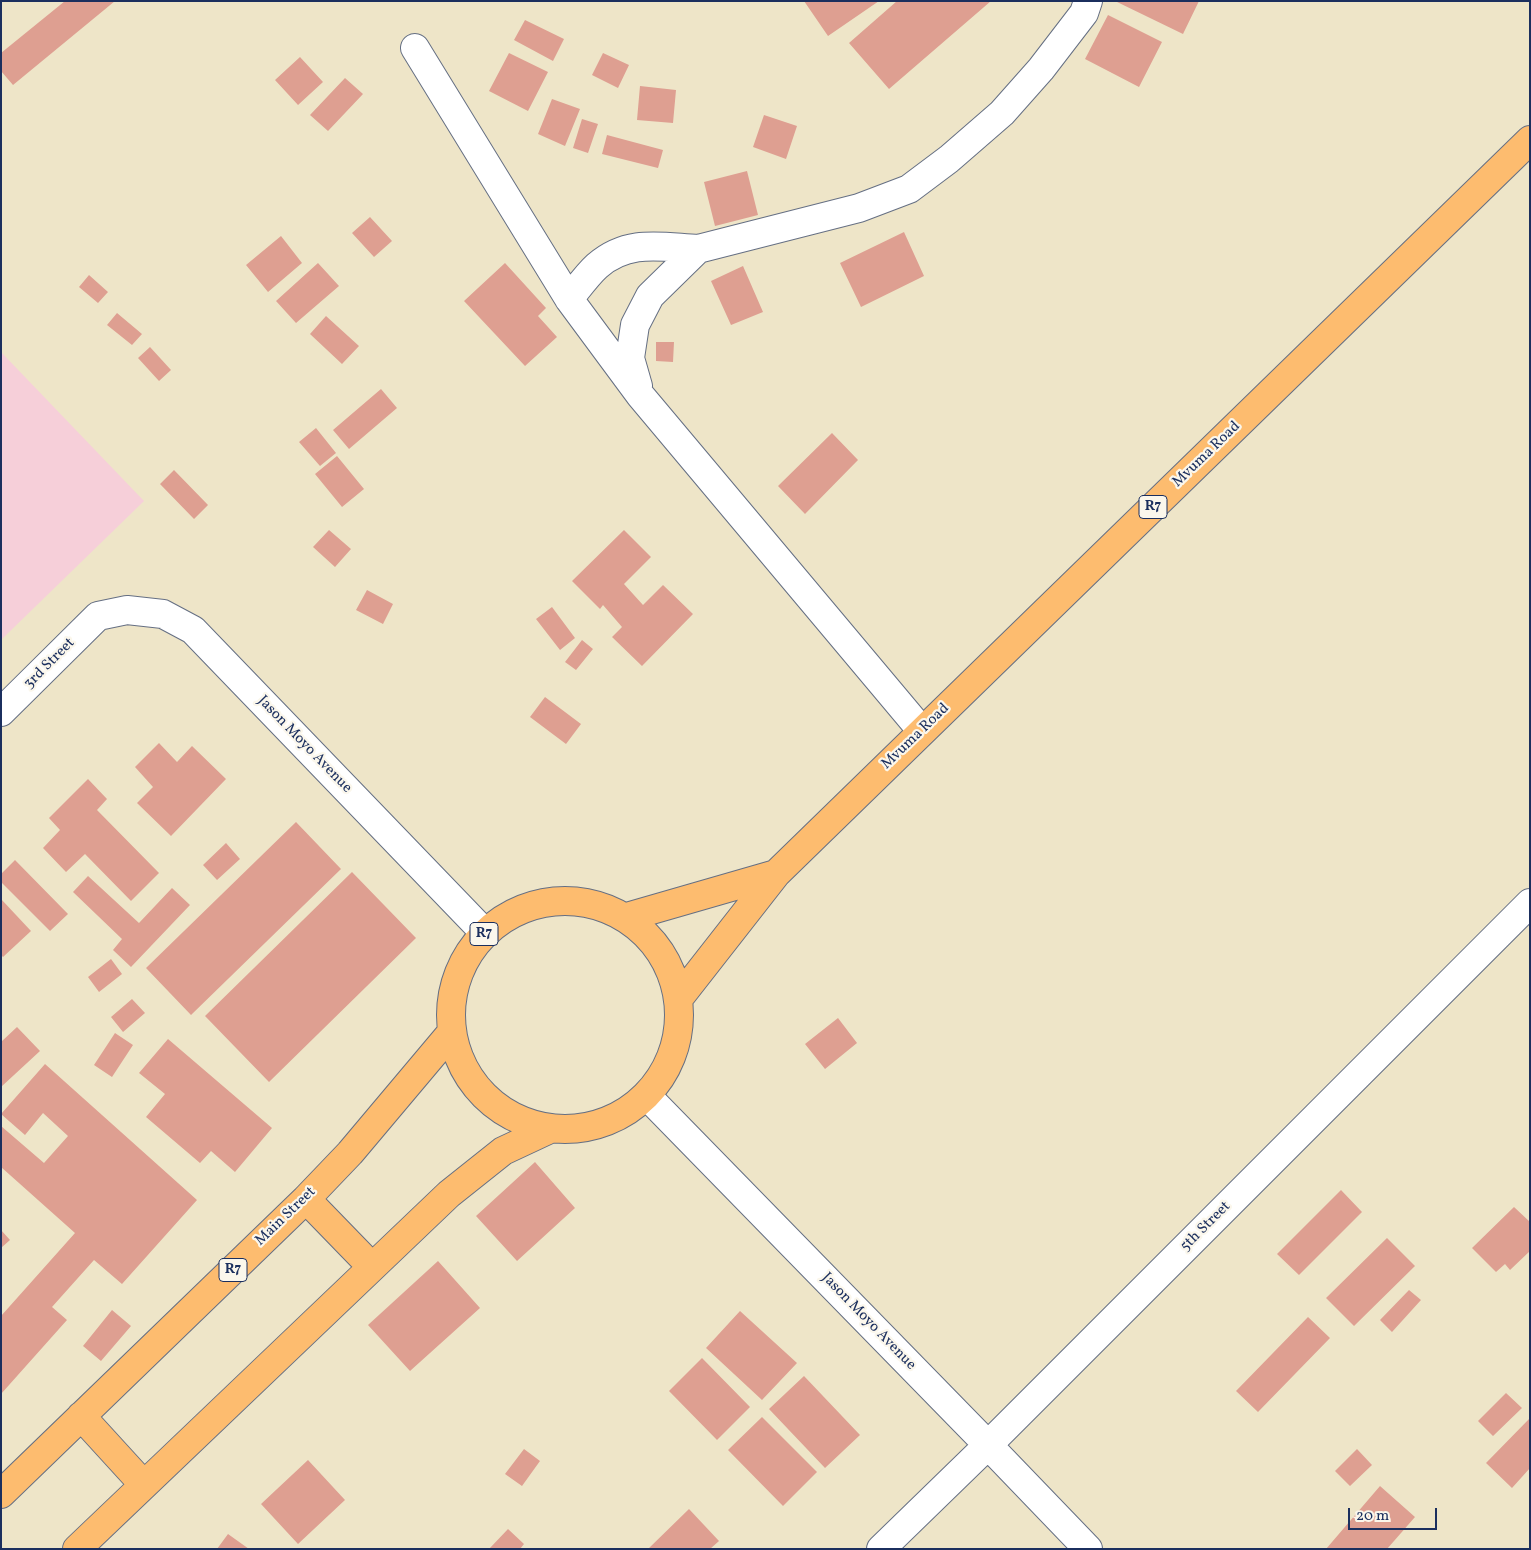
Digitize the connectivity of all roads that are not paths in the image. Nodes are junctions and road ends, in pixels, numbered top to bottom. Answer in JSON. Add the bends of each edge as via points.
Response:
{"nodes":[{"id":1,"x":1088,"y":1,"type":"edge"},
{"id":2,"x":416,"y":48,"type":"dead end"},
{"id":3,"x":1530,"y":140,"type":"edge"},
{"id":4,"x":698,"y":249,"type":"junction"},
{"id":5,"x":569,"y":299,"type":"junction"},
{"id":6,"x":640,"y":395,"type":"junction"},
{"id":7,"x":98,"y":616,"type":"joint"},
{"id":8,"x":1,"y":712,"type":"edge"},
{"id":9,"x":922,"y":731,"type":"junction"},
{"id":10,"x":776,"y":874,"type":"junction"},
{"id":11,"x":1530,"y":903,"type":"edge"},
{"id":12,"x":627,"y":917,"type":"junction"},
{"id":13,"x":485,"y":933,"type":"junction"},
{"id":14,"x":679,"y":998,"type":"junction"},
{"id":15,"x":451,"y":1034,"type":"junction"},
{"id":16,"x":647,"y":1096,"type":"junction"},
{"id":17,"x":550,"y":1130,"type":"junction"},
{"id":18,"x":306,"y":1199,"type":"junction"},
{"id":19,"x":371,"y":1266,"type":"junction"},
{"id":20,"x":81,"y":1416,"type":"junction"},
{"id":21,"x":988,"y":1444,"type":"junction"},
{"id":22,"x":144,"y":1485,"type":"junction"},
{"id":23,"x":1,"y":1494,"type":"edge"},
{"id":24,"x":77,"y":1549,"type":"edge"},
{"id":25,"x":881,"y":1549,"type":"edge"},
{"id":26,"x":1088,"y":1549,"type":"edge"}],
"edges":[{"from":1,"to":4,"type":"street","via":[[1084,13],[1041,69],[1002,113],[950,159],[909,189],[859,208]]},
{"from":2,"to":5,"type":"street"},
{"from":3,"to":9,"type":"highway","name":"Mvuma Road","number":"R7"},
{"from":4,"to":5,"type":"street","via":[[640,246],[616,253],[596,266]]},
{"from":4,"to":6,"type":"street","via":[[650,296],[635,325],[630,358]]},
{"from":5,"to":6,"type":"street"},
{"from":6,"to":9,"type":"street"},
{"from":7,"to":8,"type":"street","name":"3rd Street"},
{"from":7,"to":13,"type":"street","name":"Jason Moyo Avenue","via":[[127,610],[162,614],[193,630]]},
{"from":9,"to":10,"type":"highway","name":"Mvuma Road","number":"R7"},
{"from":10,"to":12,"type":"highway","name":"Mvuma Road","number":"R7"},
{"from":10,"to":14,"type":"highway","name":"Mvuma Road","number":"R7"},
{"from":11,"to":21,"type":"street","name":"5th Street"},
{"from":12,"to":13,"type":"highway","number":"R7","via":[[592,902],[553,900],[517,910]]},
{"from":12,"to":14,"type":"highway","number":"R7","via":[[652,938],[670,966]]},
{"from":13,"to":15,"type":"highway","number":"R7","via":[[463,962],[452,997]]},
{"from":14,"to":16,"type":"highway","number":"R7","via":[[679,1033],[668,1067]]},
{"from":15,"to":17,"type":"highway","number":"R7","via":[[463,1068],[485,1098],[515,1119]]},
{"from":15,"to":18,"type":"highway","name":"Main Street","number":"R7","via":[[350,1153]]},
{"from":16,"to":17,"type":"highway","number":"R7","via":[[618,1117],[586,1128]]},
{"from":16,"to":21,"type":"street","name":"Jason Moyo Avenue"},
{"from":17,"to":19,"type":"highway","number":"R7","via":[[503,1151],[449,1194]]},
{"from":18,"to":19,"type":"highway"},
{"from":18,"to":20,"type":"highway","name":"Main Street","number":"R7"},
{"from":19,"to":22,"type":"highway","number":"R7"},
{"from":20,"to":22,"type":"highway"},
{"from":20,"to":23,"type":"highway","name":"Main Street","number":"R7"},
{"from":21,"to":25,"type":"street","name":"5th Street"},
{"from":21,"to":26,"type":"street","name":"Jason Moyo Avenue"},
{"from":22,"to":24,"type":"highway","number":"R7"}]}
